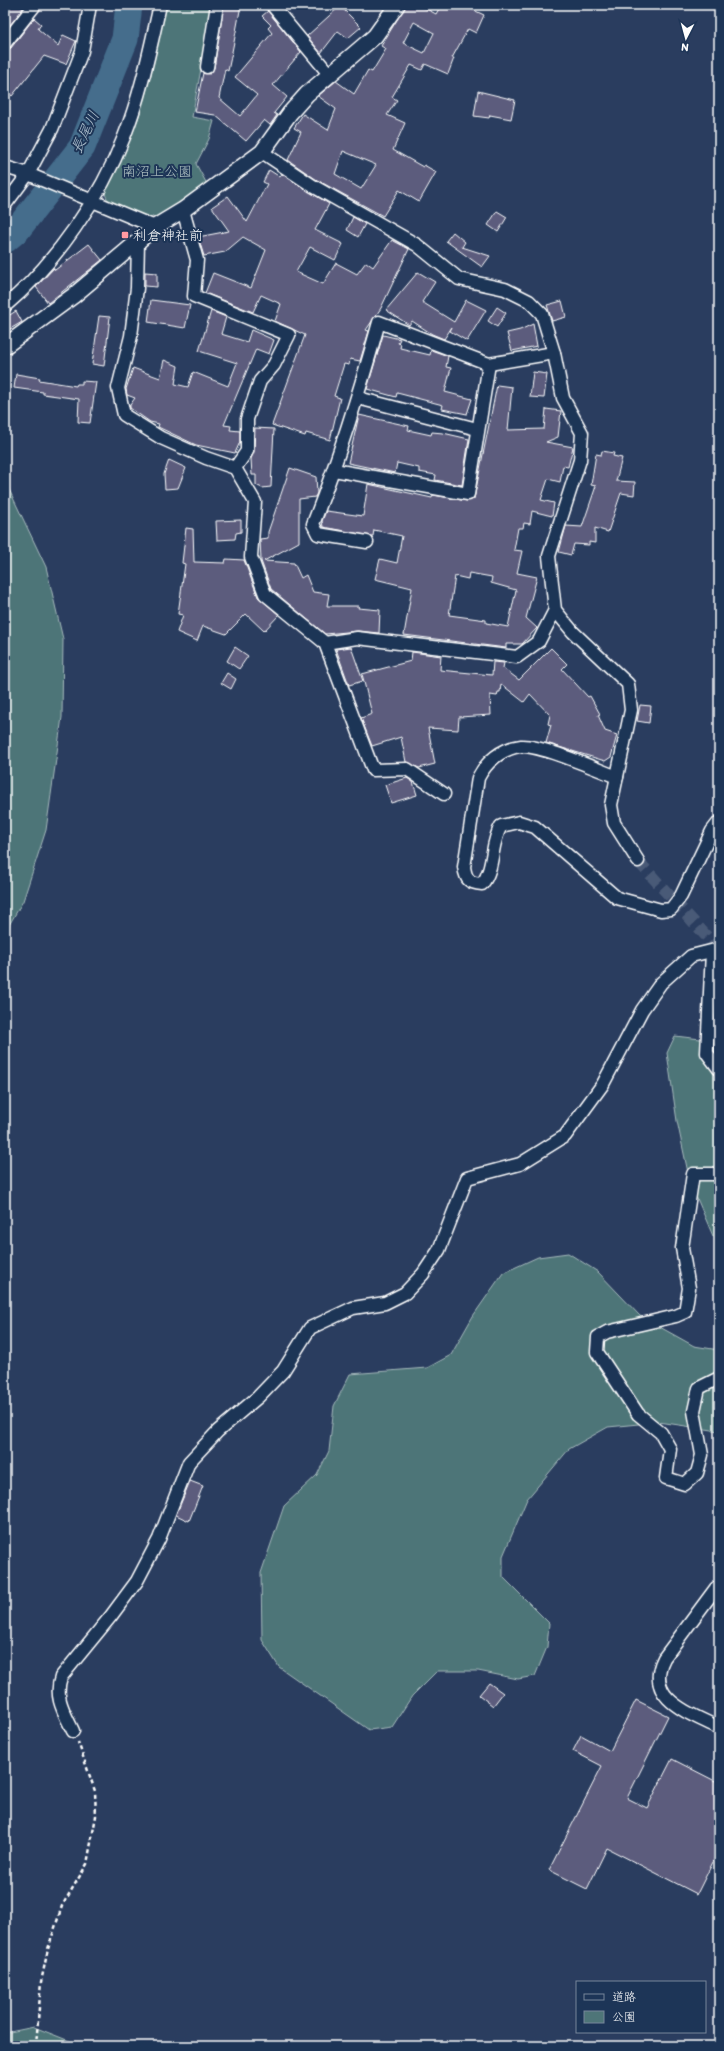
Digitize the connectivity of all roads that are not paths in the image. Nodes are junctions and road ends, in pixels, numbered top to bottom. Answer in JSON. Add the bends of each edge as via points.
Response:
{"nodes":[{"id":1,"x":35,"y":5,"type":"edge"},
{"id":2,"x":90,"y":5,"type":"edge"},
{"id":3,"x":160,"y":5,"type":"edge"},
{"id":4,"x":217,"y":5,"type":"edge"},
{"id":5,"x":272,"y":5,"type":"edge"},
{"id":6,"x":397,"y":5,"type":"edge"},
{"id":7,"x":5,"y":43,"type":"edge"},
{"id":8,"x":207,"y":67,"type":"dead end"},
{"id":9,"x":329,"y":74,"type":"junction"},
{"id":10,"x":262,"y":152,"type":"junction"},
{"id":11,"x":5,"y":167,"type":"edge"},
{"id":12,"x":28,"y":174,"type":"junction"},
{"id":13,"x":87,"y":200,"type":"junction"},
{"id":14,"x":5,"y":205,"type":"edge"},
{"id":15,"x":183,"y":210,"type":"junction"},
{"id":16,"x":155,"y":227,"type":"junction"},
{"id":17,"x":138,"y":242,"type":"junction"},
{"id":18,"x":5,"y":306,"type":"edge"},
{"id":19,"x":5,"y":346,"type":"edge"},
{"id":20,"x":554,"y":353,"type":"junction"},
{"id":21,"x":489,"y":364,"type":"junction"},
{"id":22,"x":358,"y":398,"type":"junction"},
{"id":23,"x":477,"y":429,"type":"junction"},
{"id":24,"x":235,"y":468,"type":"junction"},
{"id":25,"x":334,"y":470,"type":"junction"},
{"id":26,"x":367,"y":542,"type":"dead end"},
{"id":27,"x":555,"y":610,"type":"junction"},
{"id":28,"x":325,"y":643,"type":"junction"},
{"id":29,"x":617,"y":777,"type":"junction"},
{"id":30,"x":444,"y":794,"type":"dead end"},
{"id":31,"x":719,"y":822,"type":"edge"},
{"id":32,"x":638,"y":861,"type":"tunnel mouth"},
{"id":33,"x":716,"y":950,"type":"edge"},
{"id":34,"x":719,"y":1069,"type":"edge"},
{"id":35,"x":719,"y":1174,"type":"edge"},
{"id":36,"x":719,"y":1378,"type":"edge"},
{"id":37,"x":716,"y":1588,"type":"dead end"},
{"id":38,"x":719,"y":1728,"type":"edge"},
{"id":39,"x":73,"y":1731,"type":"road end"}],
"edges":[{"from":1,"to":7,"type":"street"},
{"from":2,"to":12,"type":"street","via":[[82,51],[52,129]]},
{"from":3,"to":13,"type":"street","via":[[144,75],[124,136],[112,166]]},
{"from":4,"to":8,"type":"street"},
{"from":5,"to":9,"type":"street"},
{"from":6,"to":9,"type":"street","via":[[375,36]]},
{"from":9,"to":10,"type":"street","via":[[290,113]]},
{"from":10,"to":15,"type":"street"},
{"from":10,"to":20,"type":"street","via":[[313,186],[417,245],[459,279],[505,289],[529,301],[542,314]]},
{"from":11,"to":12,"type":"street"},
{"from":12,"to":13,"type":"street"},
{"from":12,"to":14,"type":"street"},
{"from":13,"to":16,"type":"street"},
{"from":13,"to":18,"type":"street","via":[[66,240]]},
{"from":15,"to":16,"type":"street"},
{"from":15,"to":24,"type":"street","via":[[197,260],[194,296],[289,335],[274,365],[260,381],[247,419],[247,451]]},
{"from":16,"to":17,"type":"street"},
{"from":17,"to":19,"type":"street","via":[[73,296]]},
{"from":17,"to":24,"type":"street","via":[[137,288],[132,330],[118,388],[124,415],[160,438]]},
{"from":20,"to":21,"type":"street"},
{"from":20,"to":27,"type":"street","via":[[563,398],[582,433],[580,460],[549,556]]},
{"from":21,"to":22,"type":"street","via":[[379,322]]},
{"from":21,"to":23,"type":"street"},
{"from":22,"to":23,"type":"street"},
{"from":22,"to":25,"type":"street"},
{"from":23,"to":25,"type":"street","via":[[468,494]]},
{"from":24,"to":28,"type":"street","via":[[255,502],[251,557],[265,594]]},
{"from":25,"to":26,"type":"street","via":[[312,524],[318,534]]},
{"from":27,"to":28,"type":"street","via":[[539,641],[517,656],[357,638]]},
{"from":27,"to":29,"type":"street","via":[[573,632],[628,684],[631,710]]},
{"from":28,"to":30,"type":"street","via":[[373,770],[407,769]]},
{"from":29,"to":31,"type":"street","via":[[549,752],[521,746],[500,754],[484,765],[478,778],[464,867],[466,878],[472,884],[482,884],[488,877],[496,836],[501,826],[519,822],[535,827],[617,898],[661,910],[671,909],[681,896],[712,831]]},
{"from":29,"to":32,"type":"street","via":[[611,805],[614,823]]},
{"from":33,"to":34,"type":"street","via":[[707,1053]]},
{"from":33,"to":39,"type":"street","via":[[691,956],[661,983],[642,1010],[603,1084],[565,1136],[520,1164],[467,1178],[439,1250],[423,1274],[405,1293],[385,1304],[353,1308],[310,1328],[283,1372],[218,1431],[189,1462],[159,1539],[137,1581],[61,1677],[57,1688],[60,1704]]},
{"from":35,"to":36,"type":"street","via":[[692,1174],[682,1248],[689,1288],[685,1312],[606,1332],[598,1337],[597,1352],[638,1414],[661,1433],[670,1449],[666,1478],[685,1484],[697,1473],[702,1455],[694,1412],[699,1388]]},
{"from":37,"to":38,"type":"street","via":[[664,1658],[658,1678],[662,1693],[676,1705]]}]}
